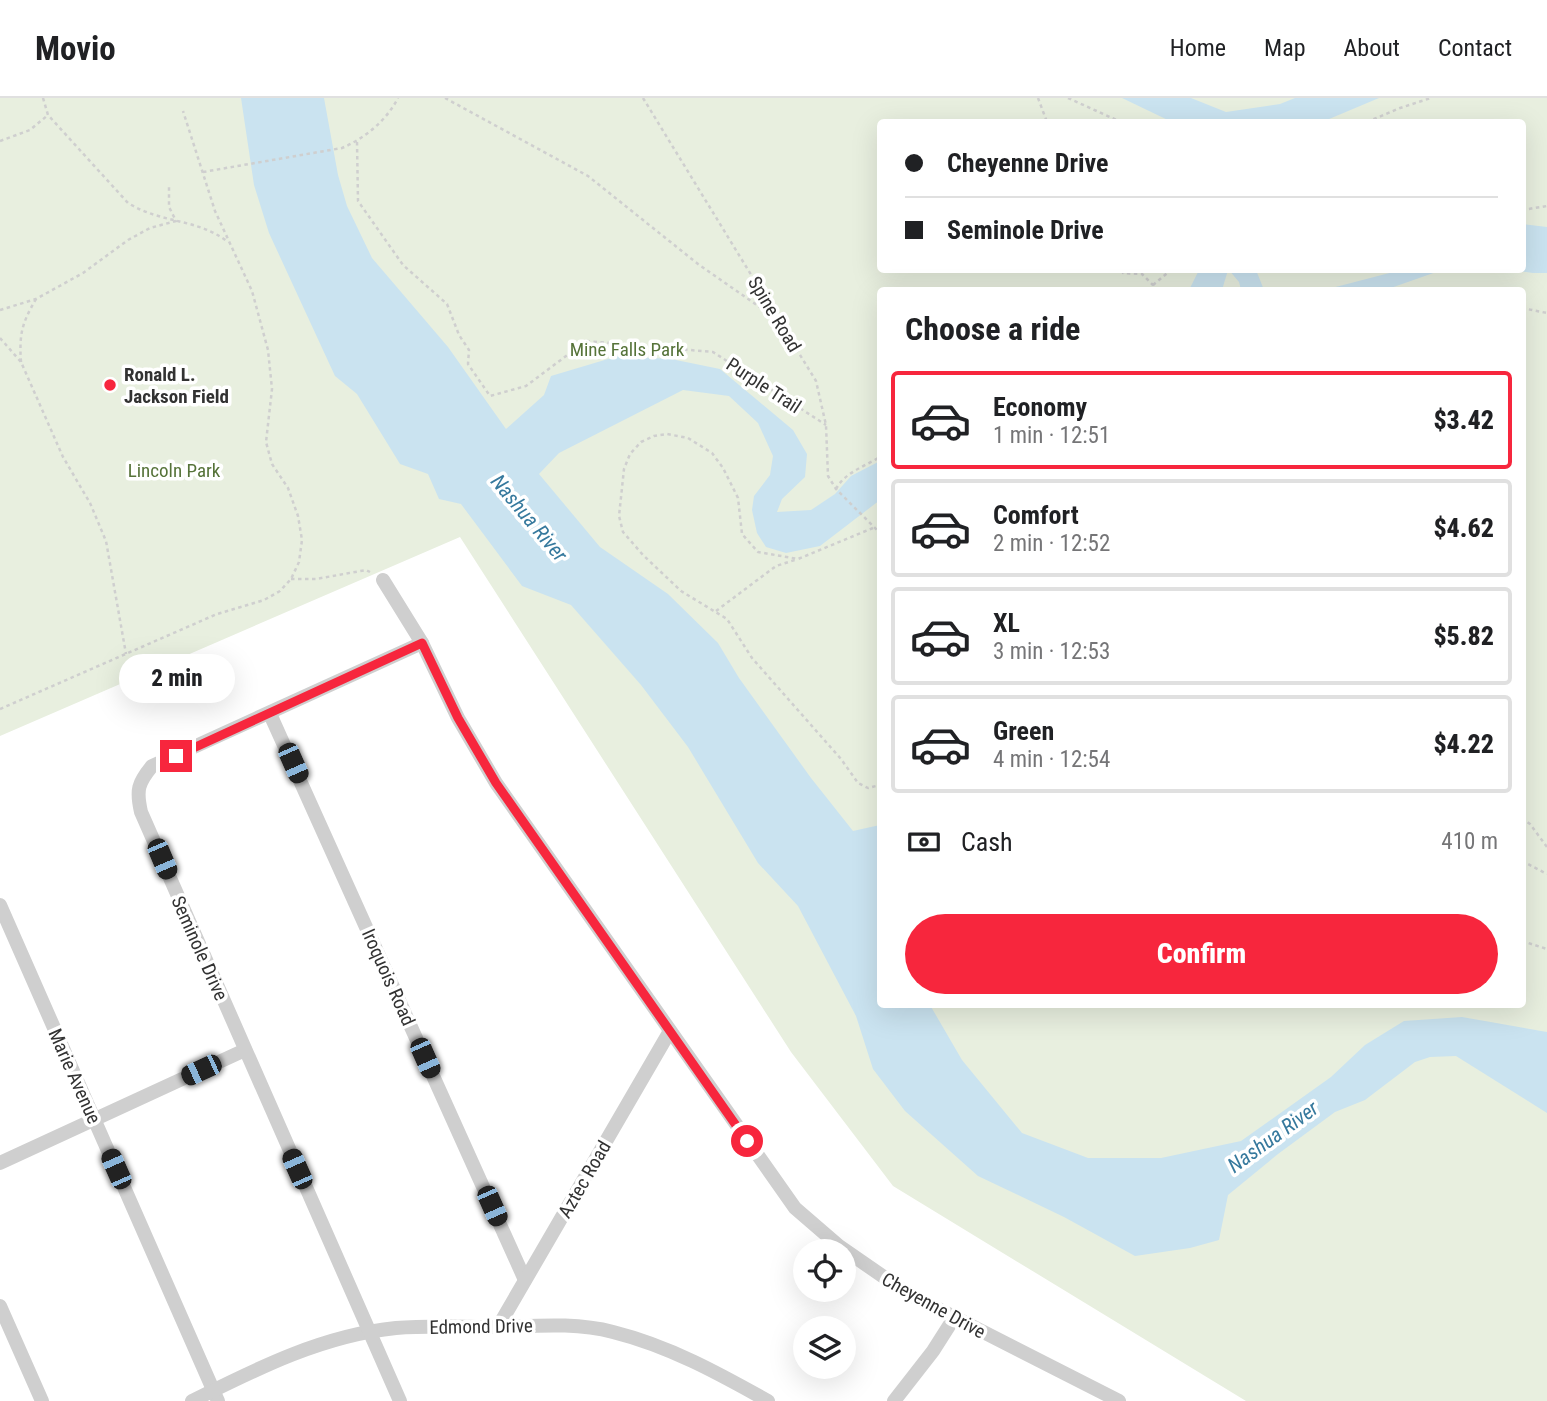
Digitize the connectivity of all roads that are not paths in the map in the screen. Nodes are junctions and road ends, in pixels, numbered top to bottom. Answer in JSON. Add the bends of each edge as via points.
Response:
{"nodes":[{"id":1,"x":383,"y":580,"type":"road end"},
{"id":2,"x":422,"y":643,"type":"junction"},
{"id":3,"x":270,"y":714,"type":"junction"},
{"id":4,"x":0,"y":905,"type":"edge"},
{"id":5,"x":670,"y":1031,"type":"junction"},
{"id":6,"x":245,"y":1050,"type":"junction"},
{"id":7,"x":94,"y":1120,"type":"junction"},
{"id":8,"x":0,"y":1163,"type":"edge"},
{"id":9,"x":525,"y":1280,"type":"junction"},
{"id":10,"x":0,"y":1306,"type":"edge"},
{"id":11,"x":954,"y":1318,"type":"junction"},
{"id":12,"x":498,"y":1327,"type":"junction"},
{"id":13,"x":370,"y":1332,"type":"junction"},
{"id":14,"x":215,"y":1396,"type":"edge"},
{"id":15,"x":42,"y":1401,"type":"edge"},
{"id":16,"x":192,"y":1401,"type":"edge"},
{"id":17,"x":400,"y":1401,"type":"edge"},
{"id":18,"x":768,"y":1401,"type":"edge"},
{"id":19,"x":894,"y":1401,"type":"edge"},
{"id":20,"x":1119,"y":1401,"type":"edge"}],
"edges":[{"from":1,"to":2,"type":"street","name":"Cheyenne Drive"},
{"from":2,"to":3,"type":"street","name":"Seminole Drive"},
{"from":2,"to":5,"type":"street","name":"Cheyenne Drive","via":[[496,783]]},
{"from":3,"to":6,"type":"street","name":"Seminole Drive","via":[[152,766],[140,780],[138,797]]},
{"from":3,"to":9,"type":"street","name":"Iroquois Road"},
{"from":4,"to":7,"type":"street","name":"Marie Avenue"},
{"from":5,"to":9,"type":"street","name":"Aztec Road"},
{"from":5,"to":11,"type":"street","name":"Cheyenne Drive","via":[[804,1217],[881,1276]]},
{"from":6,"to":7,"type":"street"},
{"from":6,"to":13,"type":"street","name":"Seminole Drive"},
{"from":7,"to":8,"type":"street"},
{"from":7,"to":14,"type":"street","name":"Marie Avenue"},
{"from":9,"to":12,"type":"street","name":"Aztec Road"},
{"from":10,"to":15,"type":"street"},
{"from":11,"to":19,"type":"street"},
{"from":11,"to":20,"type":"street","name":"Cheyenne Drive"},
{"from":12,"to":13,"type":"street","name":"Edmond Drive"},
{"from":12,"to":18,"type":"street","name":"Edmond Drive","via":[[610,1331],[677,1354]]},
{"from":13,"to":14,"type":"street","name":"Edmond Drive","via":[[270,1363]]},
{"from":13,"to":17,"type":"street","name":"Seminole Drive"},
{"from":14,"to":16,"type":"street","name":"Edmond Drive"}]}
